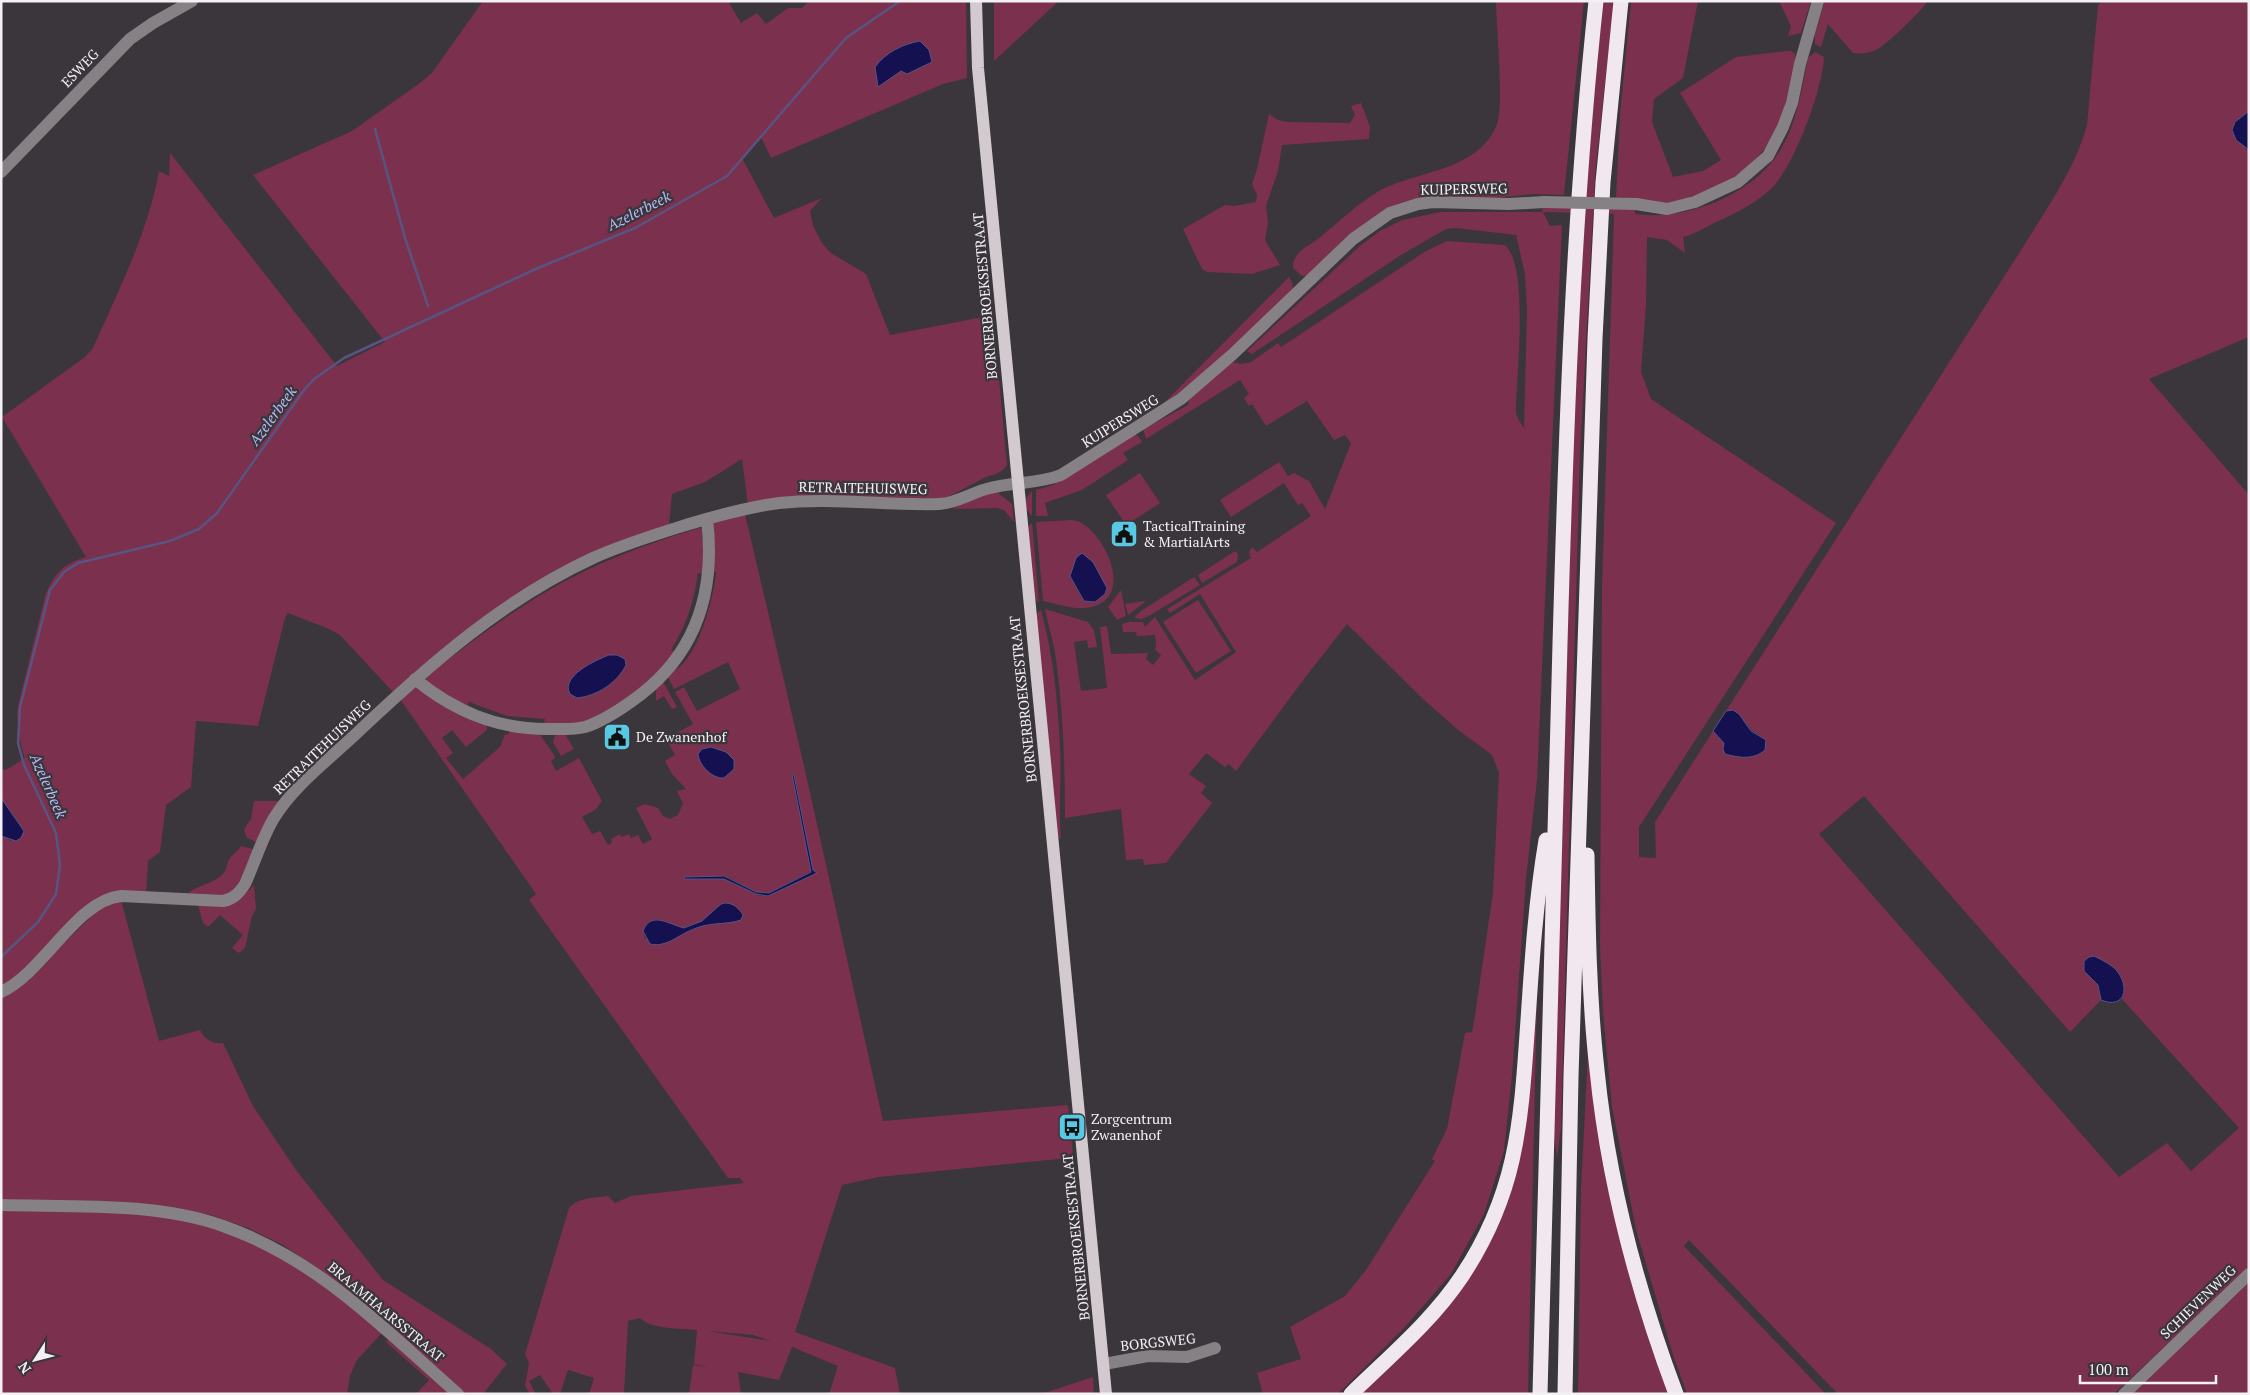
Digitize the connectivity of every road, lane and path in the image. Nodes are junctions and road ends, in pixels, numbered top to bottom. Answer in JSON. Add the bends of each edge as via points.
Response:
{"nodes":[{"id":1,"x":192,"y":1,"type":"edge"},
{"id":2,"x":976,"y":1,"type":"edge"},
{"id":3,"x":1596,"y":1,"type":"edge"},
{"id":4,"x":1621,"y":1,"type":"edge"},
{"id":5,"x":1818,"y":1,"type":"edge"},
{"id":6,"x":1,"y":172,"type":"edge"},
{"id":7,"x":1018,"y":484,"type":"junction"},
{"id":8,"x":707,"y":519,"type":"junction"},
{"id":9,"x":415,"y":679,"type":"junction"},
{"id":10,"x":1556,"y":776,"type":"junction"},
{"id":11,"x":1580,"y":814,"type":"junction"},
{"id":12,"x":1,"y":992,"type":"edge"},
{"id":13,"x":1,"y":1205,"type":"edge"},
{"id":14,"x":2249,"y":1274,"type":"edge"},
{"id":15,"x":1215,"y":1348,"type":"dead end"},
{"id":16,"x":1104,"y":1364,"type":"junction"},
{"id":17,"x":458,"y":1394,"type":"edge"},
{"id":18,"x":1106,"y":1394,"type":"edge"},
{"id":19,"x":1351,"y":1394,"type":"edge"},
{"id":20,"x":1540,"y":1394,"type":"edge"},
{"id":21,"x":1565,"y":1394,"type":"edge"},
{"id":22,"x":1676,"y":1394,"type":"edge"},
{"id":23,"x":2124,"y":1394,"type":"edge"}],
"edges":[{"from":1,"to":6,"type":"street","name":"ESWEG","via":[[152,22],[130,39]]},
{"from":2,"to":7,"type":"main road","name":"BORNERBROEKSESTRAAT","via":[[978,68]]},
{"from":3,"to":10,"type":"highway","via":[[1577,215]]},
{"from":4,"to":11,"type":"highway","via":[[1603,182]]},
{"from":5,"to":7,"type":"street","name":"KUIPERSWEG","bridge":true,"via":[[1783,128],[1768,156],[1738,182],[1695,202],[1667,209],[1636,204],[1433,202],[1390,213],[1353,240],[1181,400],[1062,475]]},
{"from":7,"to":8,"type":"street","name":"RETRAITEHUISWEG","via":[[991,487],[951,503],[792,502],[749,508]]},
{"from":7,"to":16,"type":"main road","name":"BORNERBROEKSESTRAAT"},
{"from":8,"to":9,"type":"street","name":"RETRAITEHUISWEG","via":[[621,547],[558,576],[482,626]]},
{"from":8,"to":9,"type":"street","via":[[706,587],[689,640],[663,675],[642,694],[603,719],[585,726],[562,729],[528,729],[498,724],[456,708]]},
{"from":9,"to":12,"type":"street","name":"RETRAITEHUISWEG","via":[[285,802],[240,893],[223,901],[121,896],[99,902],[22,979]]},
{"from":10,"to":19,"type":"highway","via":[[1536,901],[1521,1116],[1505,1192],[1479,1248],[1446,1298]]},
{"from":10,"to":20,"type":"highway"},
{"from":11,"to":21,"type":"highway","via":[[1570,1076]]},
{"from":11,"to":22,"type":"highway","via":[[1587,847],[1591,1008],[1606,1140],[1634,1264]]},
{"from":13,"to":17,"type":"street","name":"BRAAMHAARSSTRAAT","via":[[143,1210],[192,1218],[239,1232],[289,1256],[340,1290]]},
{"from":14,"to":23,"type":"street","name":"SCHIEVENWEG"},
{"from":15,"to":16,"type":"street","name":"BORGSWEG","via":[[1192,1356],[1148,1356]]},
{"from":16,"to":18,"type":"main road","name":"BORNERBROEKSESTRAAT"}]}
